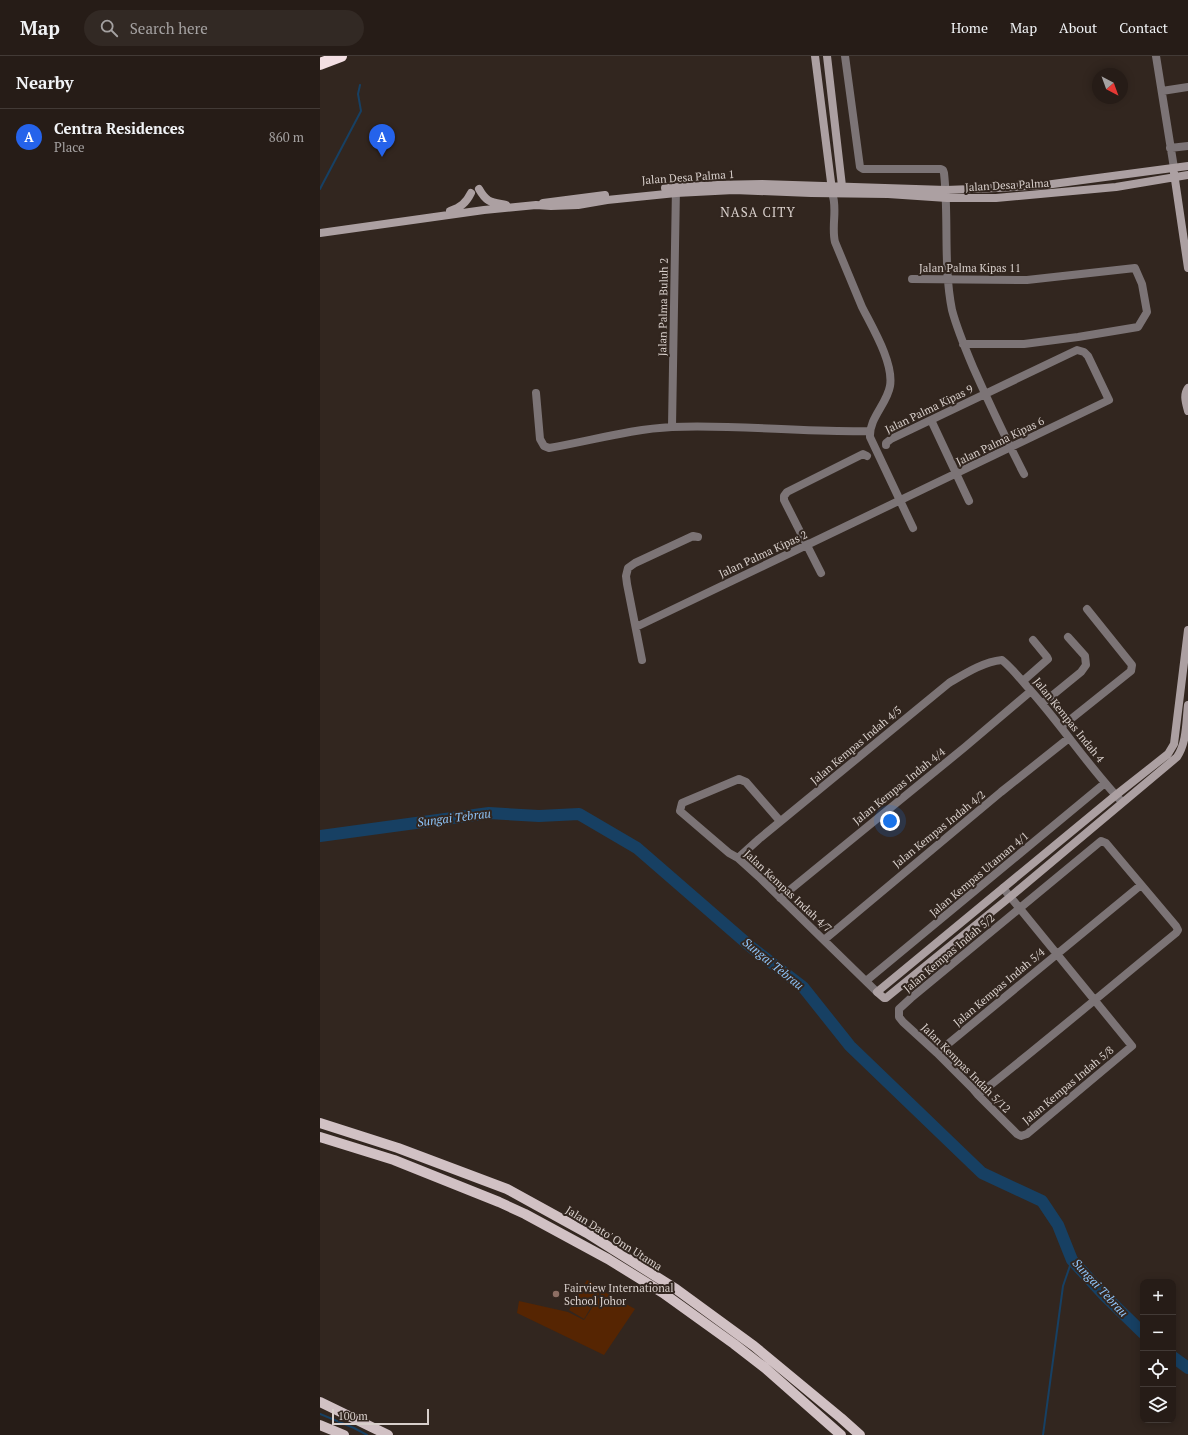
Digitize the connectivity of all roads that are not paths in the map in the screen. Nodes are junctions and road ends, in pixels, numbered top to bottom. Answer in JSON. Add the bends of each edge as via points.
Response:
{"nodes":[{"id":1,"x":340,"y":56,"type":"edge"},
{"id":2,"x":815,"y":56,"type":"edge"},
{"id":3,"x":827,"y":56,"type":"edge"},
{"id":4,"x":845,"y":56,"type":"edge"},
{"id":5,"x":1156,"y":56,"type":"edge"},
{"id":6,"x":320,"y":64,"type":"edge"},
{"id":7,"x":1188,"y":87,"type":"edge"},
{"id":8,"x":1162,"y":91,"type":"junction"},
{"id":9,"x":1188,"y":146,"type":"edge"},
{"id":10,"x":1170,"y":148,"type":"junction"},
{"id":11,"x":1188,"y":166,"type":"edge"},
{"id":12,"x":1174,"y":168,"type":"junction"},
{"id":13,"x":1188,"y":175,"type":"edge"},
{"id":14,"x":1174,"y":178,"type":"junction"},
{"id":15,"x":479,"y":189,"type":"dead end"},
{"id":16,"x":676,"y":190,"type":"junction"},
{"id":17,"x":946,"y":190,"type":"junction"},
{"id":18,"x":836,"y":191,"type":"junction"},
{"id":19,"x":471,"y":192,"type":"dead end"},
{"id":20,"x":947,"y":198,"type":"junction"},
{"id":21,"x":515,"y":206,"type":"junction"},
{"id":22,"x":436,"y":216,"type":"junction"},
{"id":23,"x":320,"y":233,"type":"edge"},
{"id":24,"x":1188,"y":268,"type":"edge"},
{"id":25,"x":912,"y":279,"type":"dead end"},
{"id":26,"x":948,"y":279,"type":"junction"},
{"id":27,"x":963,"y":344,"type":"junction"},
{"id":28,"x":1188,"y":388,"type":"edge"},
{"id":29,"x":536,"y":393,"type":"dead end"},
{"id":30,"x":985,"y":394,"type":"junction"},
{"id":31,"x":1109,"y":400,"type":"joint"},
{"id":32,"x":1188,"y":411,"type":"edge"},
{"id":33,"x":931,"y":420,"type":"junction"},
{"id":34,"x":672,"y":427,"type":"junction"},
{"id":35,"x":870,"y":431,"type":"junction"},
{"id":36,"x":886,"y":446,"type":"dead end"},
{"id":37,"x":1011,"y":448,"type":"junction"},
{"id":38,"x":866,"y":456,"type":"dead end"},
{"id":39,"x":956,"y":474,"type":"junction"},
{"id":40,"x":1024,"y":474,"type":"dead end"},
{"id":41,"x":901,"y":500,"type":"junction"},
{"id":42,"x":969,"y":501,"type":"dead end"},
{"id":43,"x":914,"y":528,"type":"dead end"},
{"id":44,"x":698,"y":537,"type":"dead end"},
{"id":45,"x":807,"y":545,"type":"junction"},
{"id":46,"x":821,"y":573,"type":"dead end"},
{"id":47,"x":1087,"y":609,"type":"dead end"},
{"id":48,"x":636,"y":627,"type":"junction"},
{"id":49,"x":1188,"y":630,"type":"edge"},
{"id":50,"x":1068,"y":637,"type":"dead end"},
{"id":51,"x":1033,"y":640,"type":"dead end"},
{"id":52,"x":642,"y":660,"type":"dead end"},
{"id":53,"x":994,"y":660,"type":"joint"},
{"id":54,"x":1022,"y":681,"type":"junction"},
{"id":55,"x":1031,"y":691,"type":"junction"},
{"id":56,"x":1043,"y":703,"type":"junction"},
{"id":57,"x":1188,"y":705,"type":"edge"},
{"id":58,"x":1061,"y":727,"type":"junction"},
{"id":59,"x":1069,"y":738,"type":"junction"},
{"id":60,"x":1105,"y":783,"type":"junction"},
{"id":61,"x":1116,"y":795,"type":"junction"},
{"id":62,"x":1122,"y":802,"type":"junction"},
{"id":63,"x":780,"y":821,"type":"junction"},
{"id":64,"x":738,"y":858,"type":"junction"},
{"id":65,"x":1141,"y":885,"type":"junction"},
{"id":66,"x":1003,"y":888,"type":"junction"},
{"id":67,"x":1010,"y":897,"type":"junction"},
{"id":68,"x":780,"y":898,"type":"junction"},
{"id":69,"x":1020,"y":908,"type":"junction"},
{"id":70,"x":824,"y":940,"type":"junction"},
{"id":71,"x":1057,"y":954,"type":"junction"},
{"id":72,"x":866,"y":981,"type":"junction"},
{"id":73,"x":877,"y":992,"type":"junction"},
{"id":74,"x":1094,"y":1000,"type":"junction"},
{"id":75,"x":899,"y":1017,"type":"joint"},
{"id":76,"x":937,"y":1053,"type":"junction"},
{"id":77,"x":978,"y":1095,"type":"junction"},
{"id":78,"x":320,"y":1123,"type":"edge"},
{"id":79,"x":1017,"y":1134,"type":"joint"},
{"id":80,"x":322,"y":1138,"type":"edge"},
{"id":81,"x":530,"y":1202,"type":"junction"},
{"id":82,"x":525,"y":1214,"type":"junction"},
{"id":83,"x":320,"y":1402,"type":"edge"},
{"id":84,"x":320,"y":1425,"type":"edge"},
{"id":85,"x":344,"y":1435,"type":"edge"},
{"id":86,"x":388,"y":1435,"type":"edge"},
{"id":87,"x":841,"y":1435,"type":"edge"},
{"id":88,"x":860,"y":1435,"type":"edge"}],
"edges":[{"from":1,"to":6,"type":"highway"},
{"from":2,"to":18,"type":"street"},
{"from":3,"to":18,"type":"street"},
{"from":4,"to":17,"type":"street","via":[[860,167],[863,170],[941,169]]},
{"from":5,"to":8,"type":"street"},
{"from":7,"to":8,"type":"street"},
{"from":8,"to":10,"type":"street"},
{"from":9,"to":10,"type":"street"},
{"from":10,"to":12,"type":"street"},
{"from":11,"to":12,"type":"street","name":"Jalan Desa Palma"},
{"from":12,"to":14,"type":"street"},
{"from":12,"to":17,"type":"street","name":"Jalan Desa Palma","via":[[1045,185]]},
{"from":13,"to":14,"type":"street","name":"Jalan Desa Palma"},
{"from":14,"to":20,"type":"street","name":"Jalan Desa Palma","via":[[1121,187],[1018,197]]},
{"from":14,"to":24,"type":"street"},
{"from":15,"to":21,"type":"street","via":[[488,201]]},
{"from":16,"to":18,"type":"street","name":"Jalan Desa Palma 1","via":[[713,184]]},
{"from":16,"to":21,"type":"street","name":"Jalan Desa Palma 1"},
{"from":16,"to":34,"type":"street","name":"Jalan Palma Buluh 2"},
{"from":17,"to":18,"type":"street","name":"Jalan Desa Palma"},
{"from":17,"to":20,"type":"street"},
{"from":18,"to":20,"type":"street","name":"Jalan Desa Palma"},
{"from":18,"to":35,"type":"street","via":[[834,242],[890,368],[890,386]]},
{"from":19,"to":22,"type":"street","via":[[468,200],[460,207]]},
{"from":20,"to":26,"type":"street"},
{"from":21,"to":22,"type":"street","name":"Jalan Desa Palma 1"},
{"from":22,"to":23,"type":"street","name":"Jalan Desa Palma 1"},
{"from":25,"to":26,"type":"street","name":"Jalan Palma Kipas 11"},
{"from":26,"to":27,"type":"street","via":[[952,310]]},
{"from":26,"to":27,"type":"street","name":"Jalan Palma Kipas 11","via":[[1026,280],[1135,268],[1142,284],[1147,312],[1138,327],[1024,344]]},
{"from":27,"to":30,"type":"street"},
{"from":28,"to":32,"type":"street","via":[[1185,399]]},
{"from":29,"to":34,"type":"street","via":[[540,439],[544,446],[549,448],[641,430]]},
{"from":30,"to":31,"type":"street","name":"Jalan Palma Kipas 9","via":[[1077,350],[1088,356]]},
{"from":30,"to":33,"type":"street","name":"Jalan Palma Kipas 9"},
{"from":30,"to":37,"type":"street"},
{"from":31,"to":37,"type":"street","name":"Jalan Palma Kipas 6"},
{"from":33,"to":36,"type":"street","name":"Jalan Palma Kipas 9","via":[[888,441]]},
{"from":33,"to":39,"type":"street"},
{"from":34,"to":35,"type":"street"},
{"from":35,"to":41,"type":"street","via":[[870,437]]},
{"from":37,"to":39,"type":"street","name":"Jalan Palma Kipas 6"},
{"from":37,"to":40,"type":"street"},
{"from":38,"to":45,"type":"street","via":[[863,454],[787,492],[784,496]]},
{"from":39,"to":41,"type":"street","name":"Jalan Palma Kipas 6"},
{"from":39,"to":42,"type":"street"},
{"from":41,"to":43,"type":"street"},
{"from":41,"to":45,"type":"street","name":"Jalan Palma Kipas 2"},
{"from":44,"to":48,"type":"street","via":[[684,539],[628,568],[627,584]]},
{"from":45,"to":46,"type":"street"},
{"from":45,"to":48,"type":"street","name":"Jalan Palma Kipas 2"},
{"from":47,"to":58,"type":"street","via":[[1132,668]]},
{"from":48,"to":52,"type":"street"},
{"from":49,"to":61,"type":"street","via":[[1174,744],[1168,754]]},
{"from":50,"to":56,"type":"street","via":[[1085,656],[1086,665]]},
{"from":51,"to":54,"type":"street","via":[[1048,659]]},
{"from":53,"to":54,"type":"street","name":"Jalan Kempas Indah 4","via":[[1002,660]]},
{"from":53,"to":63,"type":"street","name":"Jalan Kempas Indah 4/5","via":[[949,683]]},
{"from":54,"to":55,"type":"street","name":"Jalan Kempas Indah 4"},
{"from":55,"to":56,"type":"street","name":"Jalan Kempas Indah 4"},
{"from":55,"to":68,"type":"street","name":"Jalan Kempas Indah 4/4"},
{"from":56,"to":58,"type":"street","name":"Jalan Kempas Indah 4"},
{"from":57,"to":62,"type":"street","via":[[1184,740],[1177,756]]},
{"from":58,"to":59,"type":"street","name":"Jalan Kempas Indah 4"},
{"from":59,"to":60,"type":"street","name":"Jalan Kempas Indah 4"},
{"from":59,"to":70,"type":"street","name":"Jalan Kempas Indah 4/2"},
{"from":60,"to":61,"type":"street","name":"Jalan Kempas Indah 4"},
{"from":60,"to":72,"type":"street","name":"Jalan Kempas Utaman 4/1"},
{"from":61,"to":62,"type":"street","name":"Jalan Kempas Indah 4"},
{"from":61,"to":66,"type":"street"},
{"from":62,"to":67,"type":"street"},
{"from":63,"to":64,"type":"street","name":"Jalan Kempas Indah 4/5"},
{"from":63,"to":64,"type":"street","name":"Jalan Kempas Indah 4/7","via":[[746,782],[739,778],[682,803],[680,811]]},
{"from":64,"to":68,"type":"street","name":"Jalan Kempas Indah 4/7"},
{"from":65,"to":69,"type":"street","name":"Jalan Kempas Indah 5/2","via":[[1106,843],[1101,841]]},
{"from":65,"to":71,"type":"street","name":"Jalan Kempas Indah 5/4"},
{"from":65,"to":74,"type":"street","via":[[1178,930]]},
{"from":66,"to":67,"type":"street"},
{"from":66,"to":73,"type":"street"},
{"from":67,"to":69,"type":"street"},
{"from":67,"to":73,"type":"street","via":[[886,998]]},
{"from":68,"to":70,"type":"street","name":"Jalan Kempas Indah 4/7"},
{"from":69,"to":71,"type":"street"},
{"from":69,"to":75,"type":"street","name":"Jalan Kempas Indah 5/2","via":[[903,1005],[899,1009]]},
{"from":70,"to":72,"type":"street","name":"Jalan Kempas Indah 4/7"},
{"from":71,"to":74,"type":"street"},
{"from":71,"to":76,"type":"street","name":"Jalan Kempas Indah 5/4"},
{"from":72,"to":73,"type":"street","name":"Jalan Kempas Indah 4/7"},
{"from":74,"to":77,"type":"street"},
{"from":74,"to":79,"type":"street","name":"Jalan Kempas Indah 5/8","via":[[1132,1046],[1027,1134]]},
{"from":75,"to":76,"type":"street","name":"Jalan Kempas Indah 5/12"},
{"from":76,"to":77,"type":"street","name":"Jalan Kempas Indah 5/12"},
{"from":77,"to":79,"type":"street","name":"Jalan Kempas Indah 5/12"},
{"from":78,"to":81,"type":"main road","name":"Jalan Dato' Onn Utama","via":[[496,1184]]},
{"from":80,"to":82,"type":"main road","name":"Jalan Dato' Onn Utama","via":[[394,1160]]},
{"from":81,"to":82,"type":"main road"},
{"from":81,"to":88,"type":"main road","name":"Jalan Dato' Onn Utama","via":[[586,1233],[676,1289],[754,1346]]},
{"from":82,"to":87,"type":"main road","name":"Jalan Dato' Onn Utama","via":[[663,1292],[765,1368]]},
{"from":83,"to":86,"type":"main road"},
{"from":84,"to":85,"type":"main road"}]}
